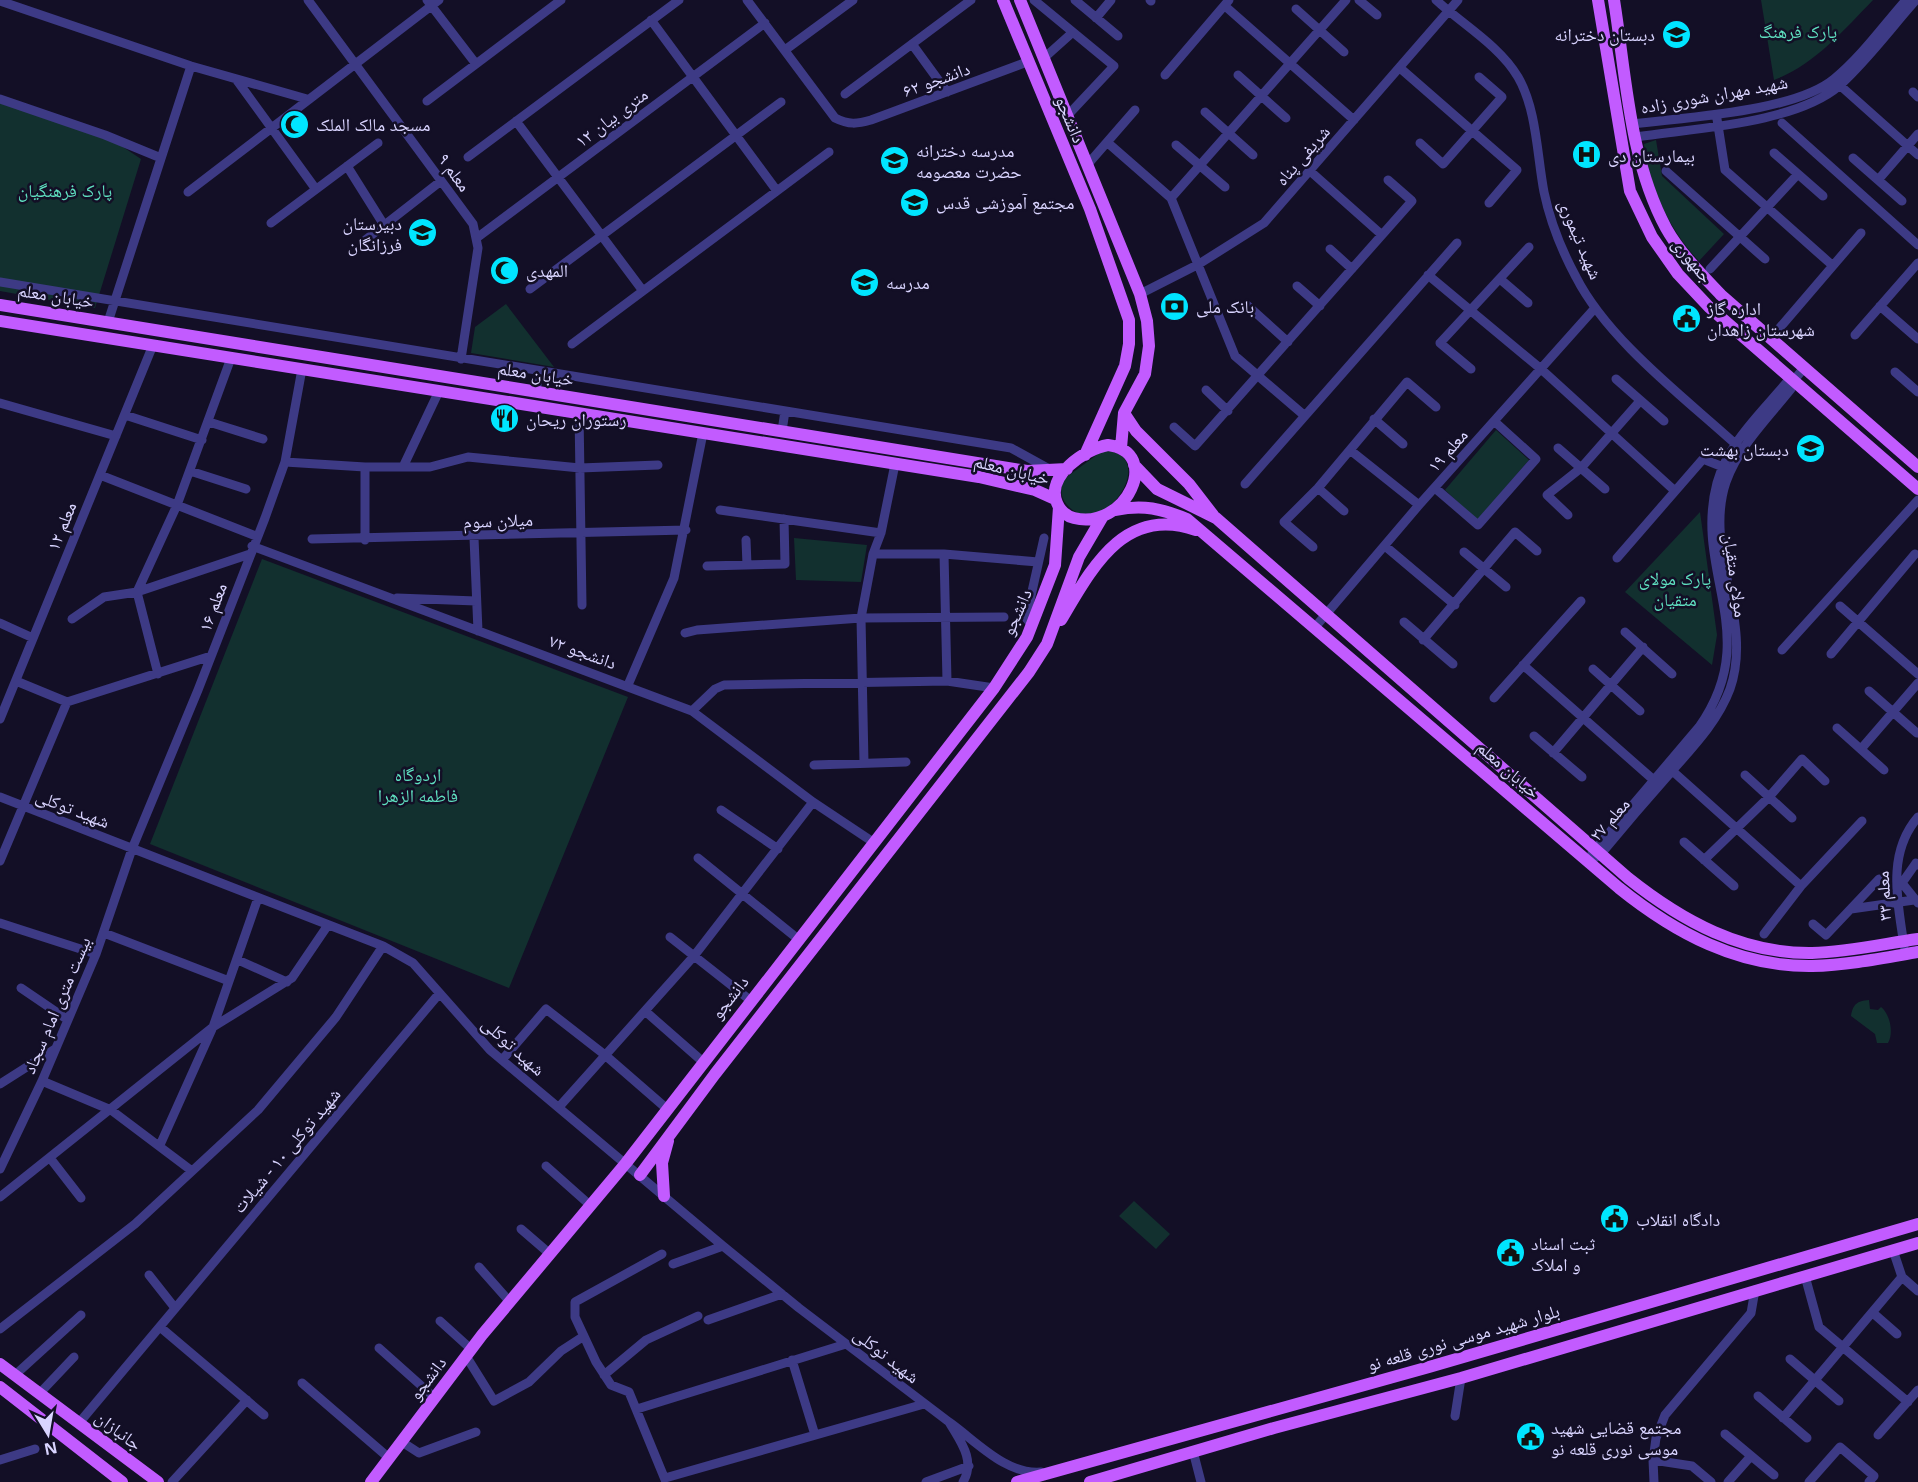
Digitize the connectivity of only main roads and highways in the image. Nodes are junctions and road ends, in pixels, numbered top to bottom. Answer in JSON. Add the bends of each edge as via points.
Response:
{"nodes":[{"id":1,"x":1004,"y":0,"type":"edge"},
{"id":2,"x":1020,"y":0,"type":"edge"},
{"id":3,"x":1598,"y":0,"type":"edge"},
{"id":4,"x":1614,"y":0,"type":"edge"},
{"id":5,"x":1635,"y":131,"type":"junction"},
{"id":6,"x":1619,"y":133,"type":"junction"},
{"id":7,"x":1103,"y":202,"type":"junction"},
{"id":8,"x":1090,"y":208,"type":"junction"},
{"id":9,"x":0,"y":305,"type":"edge"},
{"id":10,"x":0,"y":321,"type":"edge"},
{"id":11,"x":636,"y":408,"type":"junction"},
{"id":12,"x":1124,"y":413,"type":"junction"},
{"id":13,"x":633,"y":422,"type":"junction"},
{"id":14,"x":1121,"y":448,"type":"junction"},
{"id":15,"x":1085,"y":455,"type":"junction"},
{"id":16,"x":982,"y":464,"type":"junction"},
{"id":17,"x":1134,"y":465,"type":"junction"},
{"id":18,"x":1918,"y":467,"type":"edge"},
{"id":19,"x":1066,"y":469,"type":"junction"},
{"id":20,"x":979,"y":477,"type":"junction"},
{"id":21,"x":1918,"y":489,"type":"edge"},
{"id":22,"x":1057,"y":503,"type":"junction"},
{"id":23,"x":1116,"y":510,"type":"junction"},
{"id":24,"x":1103,"y":516,"type":"junction"},
{"id":25,"x":1216,"y":519,"type":"junction"},
{"id":26,"x":1205,"y":533,"type":"junction"},
{"id":27,"x":1055,"y":564,"type":"junction"},
{"id":28,"x":1073,"y":571,"type":"junction"},
{"id":29,"x":1047,"y":644,"type":"junction"},
{"id":30,"x":1918,"y":939,"type":"edge"},
{"id":31,"x":1912,"y":953,"type":"edge"},
{"id":32,"x":670,"y":1134,"type":"junction"},
{"id":33,"x":640,"y":1175,"type":"road end"},
{"id":34,"x":664,"y":1196,"type":"road end"},
{"id":35,"x":1918,"y":1224,"type":"edge"},
{"id":36,"x":1918,"y":1243,"type":"edge"},
{"id":37,"x":0,"y":1364,"type":"edge"},
{"id":38,"x":0,"y":1387,"type":"edge"},
{"id":39,"x":122,"y":1482,"type":"edge"},
{"id":40,"x":159,"y":1482,"type":"edge"},
{"id":41,"x":371,"y":1482,"type":"edge"},
{"id":42,"x":1017,"y":1482,"type":"edge"},
{"id":43,"x":1090,"y":1482,"type":"edge"}],
"edges":[{"from":1,"to":8,"type":"main road","name":"دانشجو"},
{"from":2,"to":7,"type":"main road","name":"دانشجو"},
{"from":3,"to":6,"type":"main road","name":"جمهوری"},
{"from":4,"to":5,"type":"main road","name":"جمهوری"},
{"from":5,"to":6,"type":"main road"},
{"from":5,"to":18,"type":"main road","name":"جمهوری","via":[[1646,185],[1666,229],[1691,264]]},
{"from":6,"to":21,"type":"main road","name":"جمهوری","via":[[1630,190],[1652,237],[1678,274],[1709,307]]},
{"from":7,"to":8,"type":"main road"},
{"from":7,"to":12,"type":"main road","name":"دانشجو","via":[[1147,321],[1145,374]]},
{"from":8,"to":15,"type":"main road","name":"دانشجو","via":[[1129,320],[1129,344],[1125,366]]},
{"from":9,"to":11,"type":"main road","name":"خیابان معلم"},
{"from":10,"to":13,"type":"main road","name":"خیابان معلم"},
{"from":11,"to":13,"type":"main road"},
{"from":11,"to":16,"type":"main road","name":"خیابان معلم"},
{"from":12,"to":14,"type":"main road","name":"دانشجو"},
{"from":12,"to":25,"type":"main road","via":[[1136,431],[1190,484]]},
{"from":13,"to":20,"type":"main road","name":"خیابان معلم"},
{"from":14,"to":15,"type":"main road","via":[[1101,446]]},
{"from":14,"to":17,"type":"main road"},
{"from":15,"to":19,"type":"main road"},
{"from":16,"to":19,"type":"main road","name":"خیابان معلم","via":[[1027,471]]},
{"from":16,"to":20,"type":"main road"},
{"from":17,"to":23,"type":"main road","via":[[1132,490]]},
{"from":17,"to":25,"type":"main road","name":"خیابان معلم","via":[[1156,489]]},
{"from":19,"to":22,"type":"main road","via":[[1055,483]]},
{"from":20,"to":22,"type":"main road","name":"خیابان معلم","via":[[1035,490]]},
{"from":22,"to":24,"type":"main road","via":[[1073,518]]},
{"from":22,"to":27,"type":"main road","name":"دانشجو"},
{"from":23,"to":24,"type":"main road"},
{"from":23,"to":26,"type":"main road","name":"خیابان معلم","via":[[1138,505],[1166,511],[1187,519]]},
{"from":24,"to":28,"type":"main road","name":"دانشجو"},
{"from":25,"to":30,"type":"main road","name":"خیابان معلم","via":[[1598,851],[1684,919],[1746,944],[1812,953]]},
{"from":26,"to":29,"type":"main road","via":[[1162,523],[1142,528],[1117,543],[1094,565]]},
{"from":26,"to":31,"type":"main road","name":"خیابان معلم","via":[[1642,907],[1669,925],[1707,945],[1743,957],[1812,966]]},
{"from":27,"to":28,"type":"main road"},
{"from":27,"to":41,"type":"main road","name":"دانشجو","via":[[1032,625],[994,688],[626,1163],[469,1353]]},
{"from":28,"to":29,"type":"main road","name":"دانشجو"},
{"from":29,"to":32,"type":"main road","name":"دانشجو"},
{"from":32,"to":33,"type":"main road","name":"دانشجو"},
{"from":32,"to":34,"type":"main road","via":[[662,1163]]},
{"from":35,"to":42,"type":"main road","name":"بلوار شهید موسی نوری قلعه نو","via":[[1440,1364]]},
{"from":36,"to":43,"type":"main road","name":"بلوار شهید موسی نوری قلعه نو"},
{"from":37,"to":40,"type":"main road","name":"جانبازان"},
{"from":38,"to":39,"type":"main road"}]}
